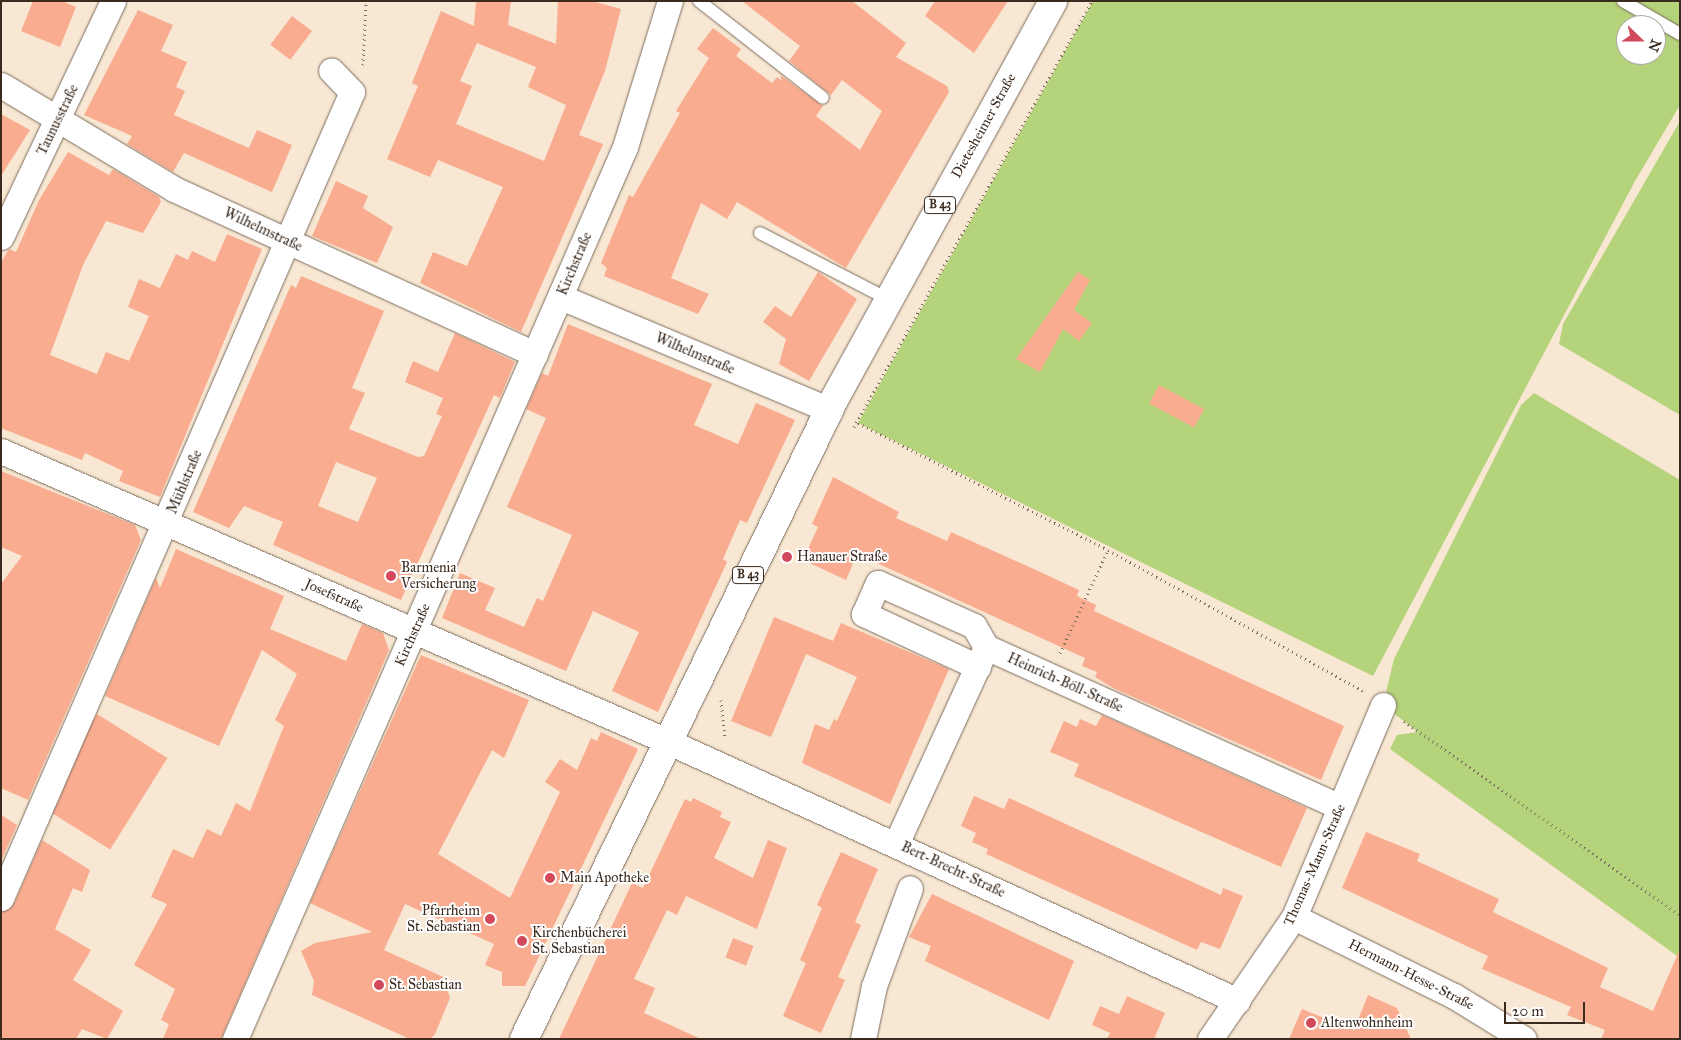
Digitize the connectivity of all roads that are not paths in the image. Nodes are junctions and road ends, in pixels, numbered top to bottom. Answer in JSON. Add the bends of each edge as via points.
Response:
{"nodes":[{"id":1,"x":113,"y":1,"type":"edge"},
{"id":2,"x":670,"y":1,"type":"edge"},
{"id":3,"x":699,"y":1,"type":"edge"},
{"id":4,"x":1053,"y":1,"type":"edge"},
{"id":5,"x":1623,"y":1,"type":"edge"},
{"id":6,"x":1680,"y":34,"type":"edge"},
{"id":7,"x":331,"y":70,"type":"dead end"},
{"id":8,"x":1,"y":85,"type":"edge"},
{"id":9,"x":823,"y":98,"type":"dead end"},
{"id":10,"x":59,"y":123,"type":"junction"},
{"id":11,"x":760,"y":233,"type":"dead end"},
{"id":12,"x":1,"y":237,"type":"edge"},
{"id":13,"x":288,"y":241,"type":"junction"},
{"id":14,"x":561,"y":297,"type":"junction"},
{"id":15,"x":888,"y":299,"type":"junction"},
{"id":16,"x":535,"y":354,"type":"junction"},
{"id":17,"x":830,"y":410,"type":"junction"},
{"id":18,"x":1,"y":451,"type":"edge"},
{"id":19,"x":167,"y":523,"type":"junction"},
{"id":20,"x":415,"y":631,"type":"junction"},
{"id":21,"x":1382,"y":705,"type":"road end"},
{"id":22,"x":667,"y":740,"type":"junction"},
{"id":23,"x":1340,"y":807,"type":"junction"},
{"id":24,"x":896,"y":844,"type":"junction"},
{"id":25,"x":910,"y":888,"type":"dead end"},
{"id":26,"x":1,"y":898,"type":"edge"},
{"id":27,"x":1294,"y":917,"type":"junction"},
{"id":28,"x":1238,"y":1001,"type":"junction"},
{"id":29,"x":235,"y":1039,"type":"edge"},
{"id":30,"x":524,"y":1039,"type":"edge"},
{"id":31,"x":863,"y":1039,"type":"edge"},
{"id":32,"x":1210,"y":1039,"type":"edge"},
{"id":33,"x":1524,"y":1039,"type":"edge"}],
"edges":[{"from":1,"to":10,"type":"street","name":"Taunusstraße"},
{"from":2,"to":14,"type":"street","name":"Kirchstraße","via":[[625,147]]},
{"from":3,"to":9,"type":"lane"},
{"from":4,"to":15,"type":"main road","name":"Dietesheimer Straße","number":"B 43"},
{"from":5,"to":6,"type":"lane"},
{"from":7,"to":13,"type":"street","name":"Mühlstraße","via":[[352,92]]},
{"from":8,"to":10,"type":"street","name":"Wilhelmstraße"},
{"from":10,"to":12,"type":"street","name":"Taunusstraße"},
{"from":10,"to":13,"type":"street","name":"Wilhelmstraße","via":[[174,189]]},
{"from":11,"to":15,"type":"lane"},
{"from":13,"to":16,"type":"street","name":"Wilhelmstraße"},
{"from":13,"to":19,"type":"street","name":"Mühlstraße"},
{"from":14,"to":16,"type":"street","name":"Kirchstraße"},
{"from":14,"to":17,"type":"street","name":"Wilhelmstraße"},
{"from":15,"to":17,"type":"main road","name":"Dietesheimer Straße","number":"B 43"},
{"from":16,"to":20,"type":"street","name":"Kirchstraße"},
{"from":17,"to":22,"type":"main road","number":"B 43"},
{"from":18,"to":19,"type":"street","name":"Josefstraße"},
{"from":19,"to":20,"type":"street","name":"Josefstraße"},
{"from":19,"to":26,"type":"street","name":"Mühlstraße"},
{"from":20,"to":22,"type":"street","name":"Josefstraße"},
{"from":20,"to":29,"type":"street","name":"Kirchstraße"},
{"from":21,"to":23,"type":"street","name":"Thomas-Mann-Straße"},
{"from":22,"to":24,"type":"street","name":"Bert-Brecht-Straße"},
{"from":22,"to":30,"type":"main road","number":"B 43"},
{"from":23,"to":24,"type":"street","name":"Heinrich-Böll-Straße","via":[[1050,676],[982,657]]},
{"from":23,"to":27,"type":"street","name":"Thomas-Mann-Straße"},
{"from":24,"to":28,"type":"street","name":"Bert-Brecht-Straße"},
{"from":25,"to":31,"type":"street","via":[[874,986]]},
{"from":27,"to":28,"type":"street","name":"Thomas-Mann-Straße"},
{"from":27,"to":33,"type":"street","name":"Hermann-Hesse-Straße","via":[[1454,996]]},
{"from":28,"to":32,"type":"street","name":"Thomas-Mann-Straße"}]}
